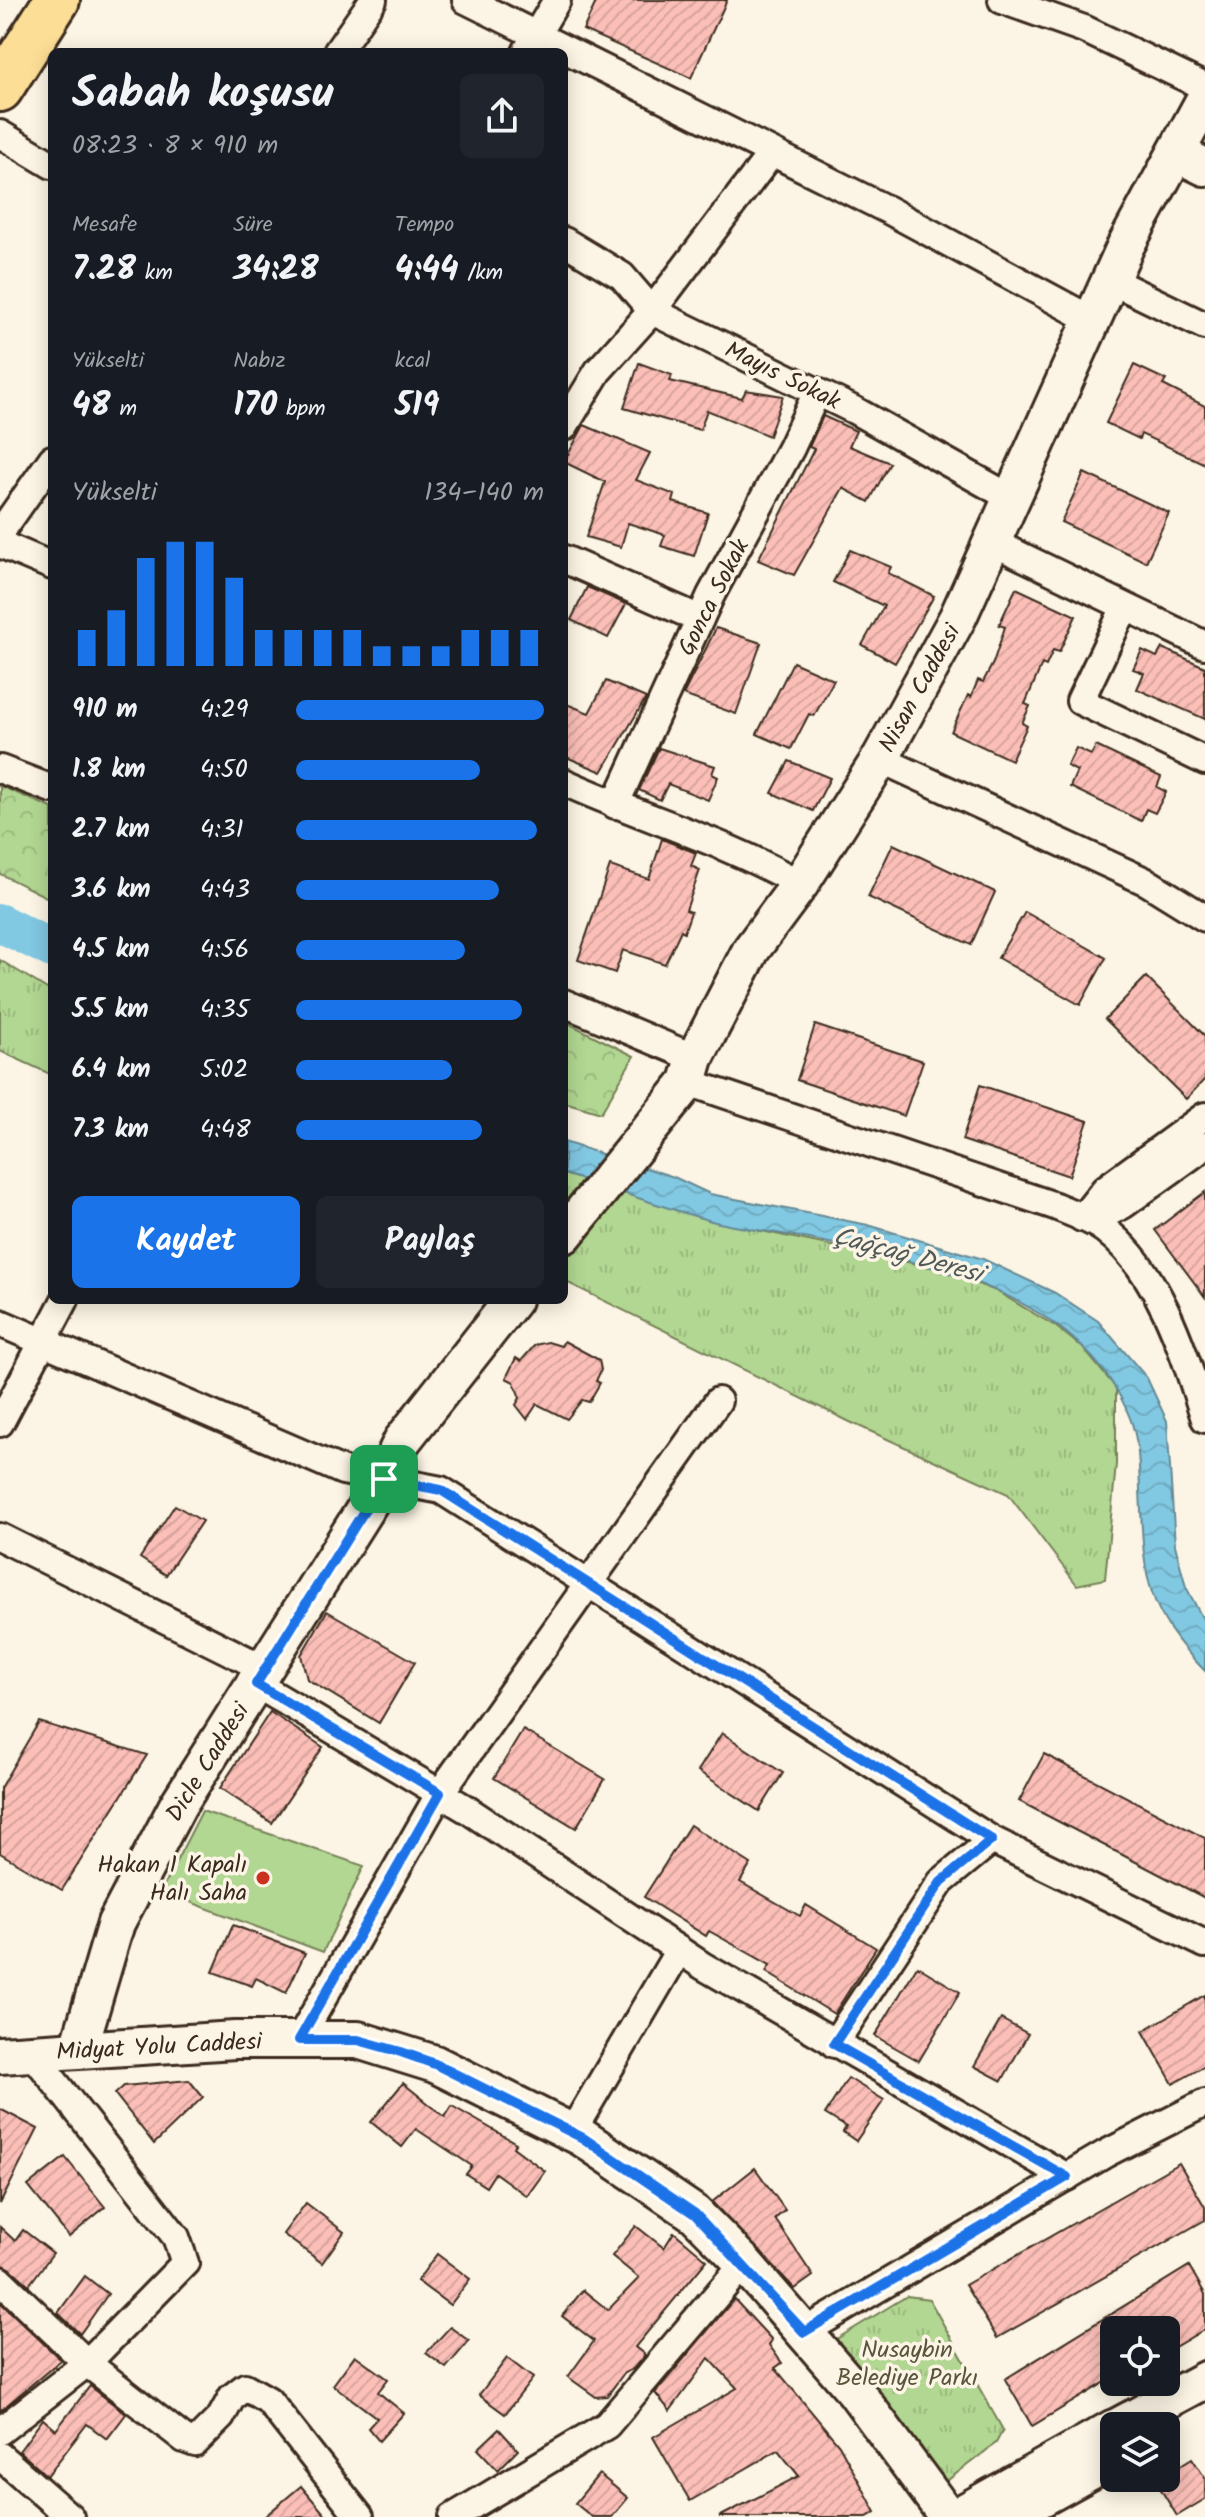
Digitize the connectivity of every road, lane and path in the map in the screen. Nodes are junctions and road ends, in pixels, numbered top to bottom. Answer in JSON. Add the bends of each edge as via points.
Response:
{"nodes":[{"id":1,"x":57,"y":0,"type":"edge"},
{"id":2,"x":373,"y":0,"type":"edge"},
{"id":3,"x":466,"y":0,"type":"edge"},
{"id":4,"x":557,"y":0,"type":"edge"},
{"id":5,"x":1002,"y":0,"type":"edge"},
{"id":6,"x":530,"y":45,"type":"edge"},
{"id":7,"x":340,"y":48,"type":"edge"},
{"id":8,"x":568,"y":62,"type":"edge"},
{"id":9,"x":1205,"y":87,"type":"edge"},
{"id":10,"x":0,"y":89,"type":"edge"},
{"id":11,"x":1205,"y":99,"type":"edge"},
{"id":12,"x":0,"y":134,"type":"edge"},
{"id":13,"x":771,"y":154,"type":"junction"},
{"id":14,"x":1190,"y":160,"type":"edge"},
{"id":15,"x":48,"y":163,"type":"edge"},
{"id":16,"x":568,"y":243,"type":"edge"},
{"id":17,"x":1110,"y":280,"type":"junction"},
{"id":18,"x":652,"y":311,"type":"junction"},
{"id":19,"x":1092,"y":320,"type":"junction"},
{"id":20,"x":1205,"y":326,"type":"edge"},
{"id":21,"x":817,"y":392,"type":"junction"},
{"id":22,"x":568,"y":412,"type":"edge"},
{"id":23,"x":48,"y":465,"type":"edge"},
{"id":24,"x":1011,"y":498,"type":"junction"},
{"id":25,"x":0,"y":533,"type":"edge"},
{"id":26,"x":992,"y":542,"type":"junction"},
{"id":27,"x":0,"y":544,"type":"edge"},
{"id":28,"x":568,"y":561,"type":"edge"},
{"id":29,"x":48,"y":564,"type":"edge"},
{"id":30,"x":1125,"y":607,"type":"junction"},
{"id":31,"x":700,"y":619,"type":"junction"},
{"id":32,"x":1205,"y":645,"type":"edge"},
{"id":33,"x":880,"y":759,"type":"junction"},
{"id":34,"x":1205,"y":761,"type":"edge"},
{"id":35,"x":0,"y":769,"type":"edge"},
{"id":36,"x":568,"y":784,"type":"edge"},
{"id":37,"x":48,"y":787,"type":"edge"},
{"id":38,"x":615,"y":805,"type":"junction"},
{"id":39,"x":800,"y":884,"type":"junction"},
{"id":40,"x":1205,"y":918,"type":"edge"},
{"id":41,"x":568,"y":1005,"type":"edge"},
{"id":42,"x":691,"y":1070,"type":"junction"},
{"id":43,"x":1205,"y":1116,"type":"edge"},
{"id":44,"x":1205,"y":1146,"type":"edge"},
{"id":45,"x":1082,"y":1218,"type":"junction"},
{"id":46,"x":568,"y":1230,"type":"edge"},
{"id":47,"x":63,"y":1304,"type":"edge"},
{"id":48,"x":510,"y":1304,"type":"edge"},
{"id":49,"x":0,"y":1323,"type":"edge"},
{"id":50,"x":43,"y":1341,"type":"junction"},
{"id":51,"x":718,"y":1401,"type":"dead end"},
{"id":52,"x":1205,"y":1419,"type":"edge"},
{"id":53,"x":0,"y":1423,"type":"edge"},
{"id":54,"x":384,"y":1479,"type":"junction"},
{"id":55,"x":0,"y":1537,"type":"edge"},
{"id":56,"x":588,"y":1582,"type":"junction"},
{"id":57,"x":260,"y":1676,"type":"junction"},
{"id":58,"x":440,"y":1793,"type":"junction"},
{"id":59,"x":992,"y":1840,"type":"junction"},
{"id":60,"x":1205,"y":1944,"type":"edge"},
{"id":61,"x":679,"y":1950,"type":"junction"},
{"id":62,"x":299,"y":2040,"type":"junction"},
{"id":63,"x":834,"y":2044,"type":"junction"},
{"id":64,"x":79,"y":2048,"type":"junction"},
{"id":65,"x":16,"y":2055,"type":"edge"},
{"id":66,"x":1205,"y":2103,"type":"edge"},
{"id":67,"x":572,"y":2132,"type":"junction"},
{"id":68,"x":1067,"y":2177,"type":"junction"},
{"id":69,"x":744,"y":2263,"type":"junction"},
{"id":70,"x":0,"y":2280,"type":"edge"},
{"id":71,"x":804,"y":2332,"type":"junction"},
{"id":72,"x":87,"y":2363,"type":"junction"},
{"id":73,"x":1205,"y":2380,"type":"edge"},
{"id":74,"x":1205,"y":2408,"type":"edge"},
{"id":75,"x":1144,"y":2412,"type":"edge"},
{"id":76,"x":1180,"y":2421,"type":"edge"},
{"id":77,"x":0,"y":2431,"type":"edge"},
{"id":78,"x":1100,"y":2436,"type":"edge"},
{"id":79,"x":0,"y":2456,"type":"edge"},
{"id":80,"x":1100,"y":2466,"type":"edge"},
{"id":81,"x":70,"y":2517,"type":"edge"},
{"id":82,"x":360,"y":2517,"type":"edge"},
{"id":83,"x":453,"y":2517,"type":"edge"},
{"id":84,"x":948,"y":2517,"type":"edge"},
{"id":85,"x":956,"y":2517,"type":"edge"},
{"id":86,"x":1007,"y":2517,"type":"edge"}],
"edges":[{"from":1,"to":10,"type":"highway"},
{"from":2,"to":7,"type":"street"},
{"from":3,"to":6,"type":"street"},
{"from":4,"to":6,"type":"street"},
{"from":5,"to":9,"type":"street","via":[[1084,29]]},
{"from":8,"to":13,"type":"street"},
{"from":11,"to":14,"type":"street","name":"Nisan Caddesi"},
{"from":12,"to":15,"type":"street"},
{"from":13,"to":18,"type":"street"},
{"from":13,"to":19,"type":"street","via":[[901,216]]},
{"from":14,"to":17,"type":"street","name":"Nisan Caddesi"},
{"from":16,"to":18,"type":"street","name":"Mayıs Sokak","via":[[622,276]]},
{"from":17,"to":19,"type":"street","name":"Nisan Caddesi"},
{"from":17,"to":20,"type":"street"},
{"from":18,"to":21,"type":"street","name":"Mayıs Sokak"},
{"from":18,"to":22,"type":"street"},
{"from":19,"to":24,"type":"street","name":"Nisan Caddesi"},
{"from":21,"to":24,"type":"street","name":"Mayıs Sokak"},
{"from":21,"to":31,"type":"street","name":"Gonca Sokak"},
{"from":23,"to":25,"type":"street"},
{"from":24,"to":26,"type":"street","name":"Nisan Caddesi"},
{"from":26,"to":30,"type":"street"},
{"from":26,"to":33,"type":"street","name":"Nisan Caddesi","via":[[958,617]]},
{"from":27,"to":29,"type":"street"},
{"from":28,"to":31,"type":"street"},
{"from":30,"to":32,"type":"street"},
{"from":30,"to":34,"type":"street","via":[[1080,701]]},
{"from":31,"to":38,"type":"street","name":"Gonca Sokak"},
{"from":33,"to":39,"type":"street","name":"Nisan Caddesi"},
{"from":33,"to":40,"type":"street","via":[[1147,882]]},
{"from":35,"to":37,"type":"street"},
{"from":36,"to":38,"type":"street"},
{"from":38,"to":39,"type":"street","via":[[749,854]]},
{"from":39,"to":42,"type":"street","name":"Nisan Caddesi","via":[[751,950]]},
{"from":41,"to":42,"type":"street"},
{"from":42,"to":45,"type":"street"},
{"from":42,"to":46,"type":"street","name":"Nisan Caddesi","via":[[664,1112]]},
{"from":43,"to":45,"type":"street","via":[[1105,1189]]},
{"from":44,"to":45,"type":"street","via":[[1123,1205]]},
{"from":45,"to":52,"type":"street","via":[[1104,1229],[1135,1259],[1168,1318]]},
{"from":47,"to":50,"type":"street"},
{"from":48,"to":54,"type":"street","name":"Dicle Caddesi","via":[[402,1441]]},
{"from":49,"to":50,"type":"street"},
{"from":50,"to":53,"type":"street"},
{"from":50,"to":54,"type":"street","via":[[343,1471]]},
{"from":51,"to":56,"type":"street"},
{"from":54,"to":56,"type":"street","via":[[441,1490]]},
{"from":54,"to":57,"type":"street","name":"Dicle Caddesi"},
{"from":55,"to":57,"type":"street"},
{"from":56,"to":58,"type":"street"},
{"from":56,"to":59,"type":"street"},
{"from":57,"to":58,"type":"street"},
{"from":57,"to":64,"type":"street","name":"Dicle Caddesi","via":[[178,1805],[116,1923]]},
{"from":58,"to":61,"type":"street"},
{"from":58,"to":62,"type":"street"},
{"from":59,"to":60,"type":"street"},
{"from":59,"to":63,"type":"street","via":[[941,1882]]},
{"from":61,"to":63,"type":"street"},
{"from":61,"to":67,"type":"street"},
{"from":62,"to":64,"type":"street","name":"Midyat Yolu Caddesi"},
{"from":62,"to":67,"type":"street","name":"Midyat Yolu Caddesi","via":[[358,2040],[401,2052]]},
{"from":63,"to":68,"type":"street"},
{"from":64,"to":65,"type":"street","name":"Midyat Yolu Caddesi"},
{"from":65,"to":72,"type":"street","via":[[176,2237],[185,2263]]},
{"from":66,"to":68,"type":"street"},
{"from":67,"to":69,"type":"street","name":"Midyat Yolu Caddesi","via":[[695,2214]]},
{"from":68,"to":71,"type":"street"},
{"from":69,"to":71,"type":"street","name":"Midyat Yolu Caddesi"},
{"from":69,"to":83,"type":"street","via":[[607,2425]]},
{"from":70,"to":72,"type":"street"},
{"from":71,"to":84,"type":"street","name":"Midyat Yolu Caddesi","via":[[855,2391]]},
{"from":72,"to":77,"type":"street"},
{"from":72,"to":82,"type":"street","via":[[195,2443],[245,2387],[268,2400]]},
{"from":73,"to":75,"type":"street"},
{"from":74,"to":76,"type":"street"},
{"from":78,"to":85,"type":"street"},
{"from":79,"to":81,"type":"street"},
{"from":80,"to":86,"type":"street"}]}
